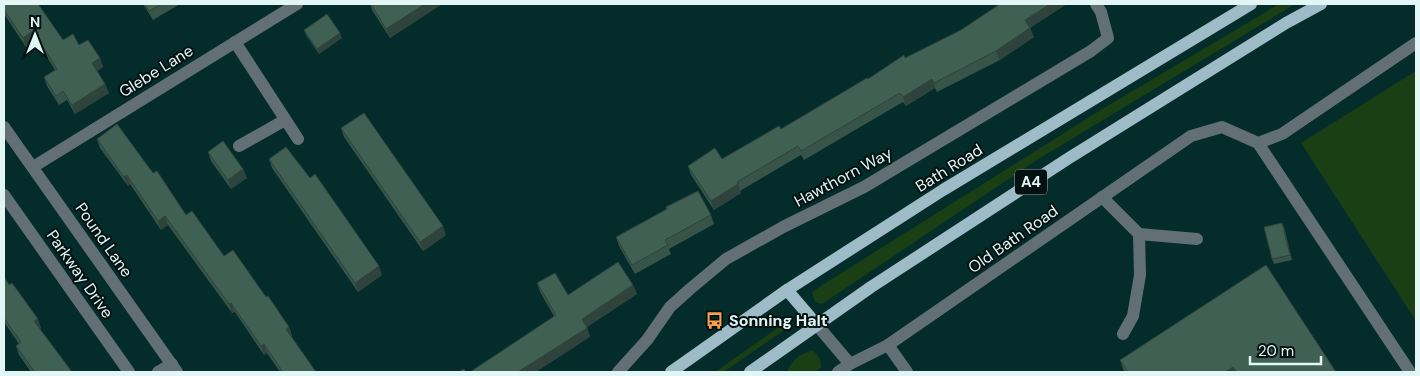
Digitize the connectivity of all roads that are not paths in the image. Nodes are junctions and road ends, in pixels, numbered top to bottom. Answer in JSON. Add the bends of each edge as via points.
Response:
{"nodes":[{"id":1,"x":296,"y":4,"type":"edge"},
{"id":2,"x":1096,"y":4,"type":"edge"},
{"id":3,"x":1251,"y":4,"type":"edge"},
{"id":4,"x":1320,"y":4,"type":"edge"},
{"id":5,"x":235,"y":42,"type":"junction"},
{"id":6,"x":1416,"y":43,"type":"edge"},
{"id":7,"x":285,"y":120,"type":"junction"},
{"id":8,"x":4,"y":127,"type":"edge"},
{"id":9,"x":298,"y":138,"type":"dead end"},
{"id":10,"x":1258,"y":143,"type":"junction"},
{"id":11,"x":239,"y":146,"type":"dead end"},
{"id":12,"x":33,"y":167,"type":"junction"},
{"id":13,"x":4,"y":195,"type":"edge"},
{"id":14,"x":1102,"y":197,"type":"junction"},
{"id":15,"x":1139,"y":234,"type":"junction"},
{"id":16,"x":1197,"y":239,"type":"dead end"},
{"id":17,"x":787,"y":290,"type":"junction"},
{"id":18,"x":817,"y":325,"type":"junction"},
{"id":19,"x":1123,"y":334,"type":"dead end"},
{"id":20,"x":888,"y":345,"type":"junction"},
{"id":21,"x":850,"y":364,"type":"junction"},
{"id":22,"x":174,"y":368,"type":"edge"},
{"id":23,"x":129,"y":372,"type":"edge"},
{"id":24,"x":158,"y":372,"type":"edge"},
{"id":25,"x":618,"y":372,"type":"edge"},
{"id":26,"x":671,"y":372,"type":"edge"},
{"id":27,"x":750,"y":372,"type":"edge"},
{"id":28,"x":838,"y":372,"type":"edge"},
{"id":29,"x":907,"y":372,"type":"edge"},
{"id":30,"x":1410,"y":372,"type":"edge"}],
"edges":[{"from":1,"to":5,"type":"street","name":"Glebe Lane"},
{"from":2,"to":25,"type":"street","name":"Hawthorn Way","via":[[1108,38],[864,186],[726,259],[670,308]]},
{"from":3,"to":17,"type":"main road","name":"Bath Road","number":"A4","via":[[960,180]]},
{"from":4,"to":18,"type":"main road","number":"A4","via":[[1069,158]]},
{"from":5,"to":7,"type":"street"},
{"from":5,"to":12,"type":"street","name":"Glebe Lane"},
{"from":6,"to":10,"type":"street","via":[[1282,134]]},
{"from":7,"to":9,"type":"street"},
{"from":7,"to":11,"type":"street"},
{"from":8,"to":12,"type":"street","name":"Pound Lane"},
{"from":10,"to":14,"type":"street","name":"Old Bath Road","via":[[1222,127],[1191,136]]},
{"from":10,"to":30,"type":"street"},
{"from":12,"to":22,"type":"street","name":"Pound Lane"},
{"from":13,"to":23,"type":"street","name":"Parkway Drive"},
{"from":14,"to":15,"type":"street"},
{"from":14,"to":20,"type":"street","name":"Old Bath Road"},
{"from":15,"to":16,"type":"street"},
{"from":15,"to":19,"type":"street","via":[[1140,275],[1133,316]]},
{"from":17,"to":18,"type":"main road"},
{"from":17,"to":26,"type":"main road","name":"Bath Road","number":"A4"},
{"from":18,"to":21,"type":"street"},
{"from":18,"to":27,"type":"main road","number":"A4"},
{"from":20,"to":21,"type":"street","name":"Old Bath Road"},
{"from":20,"to":29,"type":"street"},
{"from":21,"to":28,"type":"street","name":"Old Bath Road"},
{"from":22,"to":24,"type":"street"}]}
